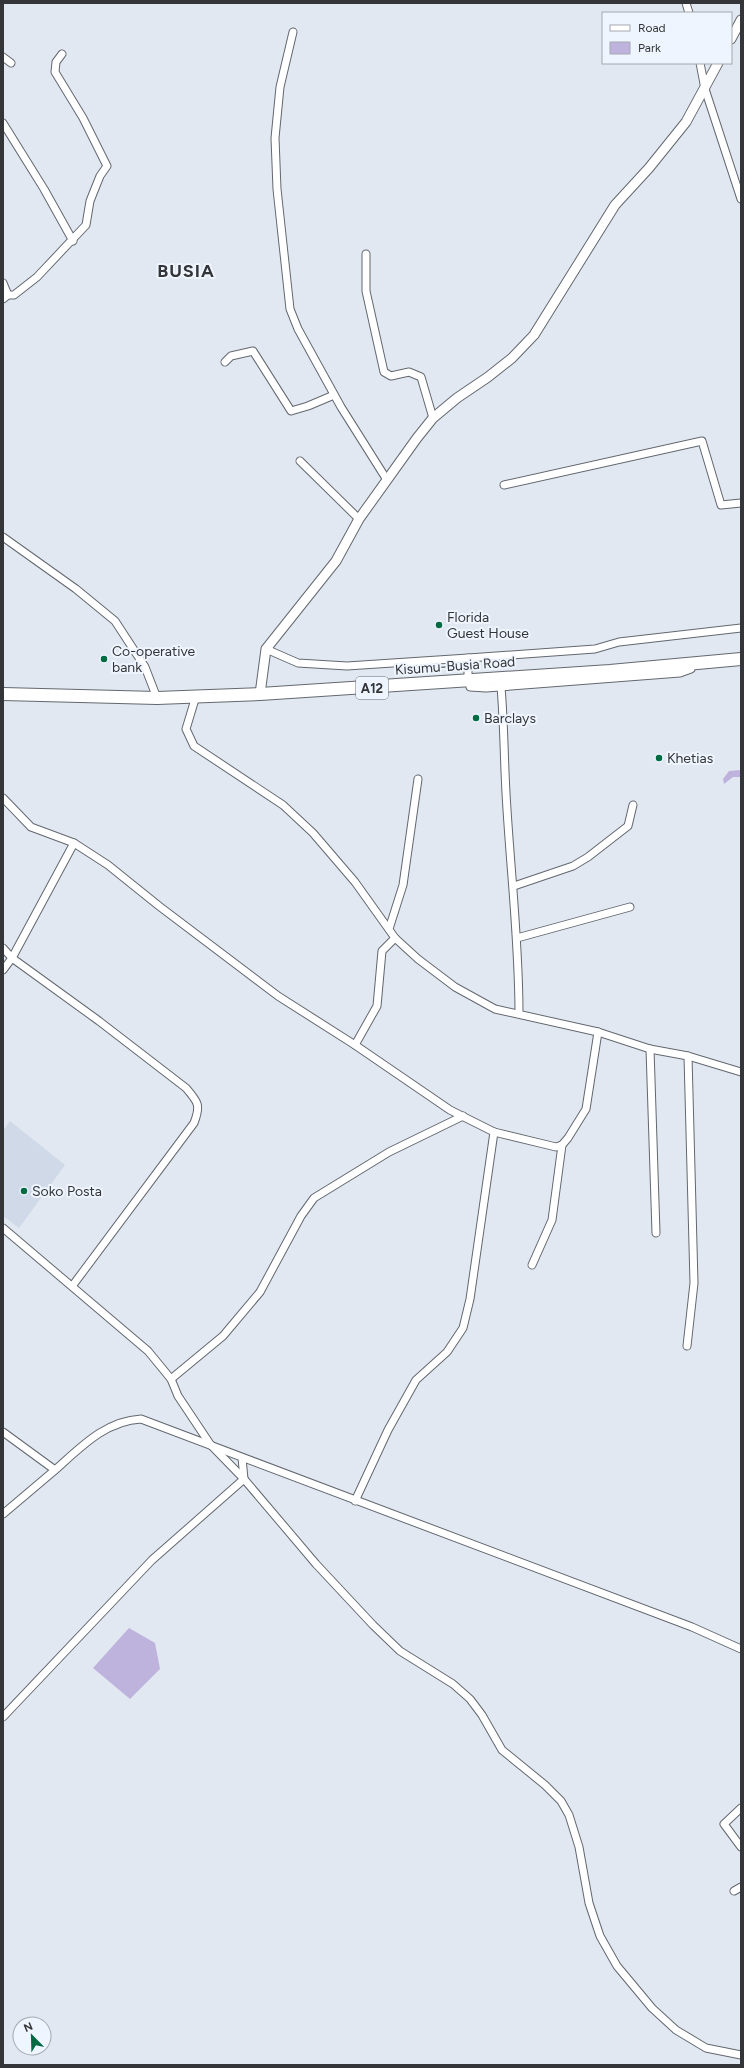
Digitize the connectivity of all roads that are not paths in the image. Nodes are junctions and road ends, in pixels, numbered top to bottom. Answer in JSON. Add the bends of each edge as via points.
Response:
{"nodes":[{"id":1,"x":741,"y":20,"type":"edge"},
{"id":2,"x":294,"y":32,"type":"dead end"},
{"id":3,"x":732,"y":37,"type":"edge"},
{"id":4,"x":62,"y":54,"type":"dead end"},
{"id":5,"x":3,"y":56,"type":"edge"},
{"id":6,"x":11,"y":63,"type":"dead end"},
{"id":7,"x":700,"y":64,"type":"edge"},
{"id":8,"x":718,"y":64,"type":"edge"},
{"id":9,"x":705,"y":89,"type":"junction"},
{"id":10,"x":3,"y":123,"type":"edge"},
{"id":11,"x":741,"y":198,"type":"edge"},
{"id":12,"x":72,"y":240,"type":"junction"},
{"id":13,"x":366,"y":254,"type":"dead end"},
{"id":14,"x":3,"y":283,"type":"edge"},
{"id":15,"x":5,"y":297,"type":"edge"},
{"id":16,"x":226,"y":362,"type":"dead end"},
{"id":17,"x":334,"y":395,"type":"junction"},
{"id":18,"x":433,"y":418,"type":"junction"},
{"id":19,"x":300,"y":461,"type":"dead end"},
{"id":20,"x":387,"y":480,"type":"junction"},
{"id":21,"x":504,"y":485,"type":"dead end"},
{"id":22,"x":741,"y":503,"type":"edge"},
{"id":23,"x":359,"y":519,"type":"junction"},
{"id":24,"x":3,"y":537,"type":"edge"},
{"id":25,"x":741,"y":628,"type":"edge"},
{"id":26,"x":266,"y":649,"type":"junction"},
{"id":27,"x":468,"y":658,"type":"junction"},
{"id":28,"x":741,"y":659,"type":"edge"},
{"id":29,"x":691,"y":663,"type":"junction"},
{"id":30,"x":468,"y":679,"type":"junction"},
{"id":31,"x":501,"y":687,"type":"junction"},
{"id":32,"x":3,"y":694,"type":"edge"},
{"id":33,"x":260,"y":694,"type":"junction"},
{"id":34,"x":196,"y":696,"type":"junction"},
{"id":35,"x":157,"y":698,"type":"junction"},
{"id":36,"x":418,"y":779,"type":"dead end"},
{"id":37,"x":3,"y":798,"type":"edge"},
{"id":38,"x":633,"y":805,"type":"dead end"},
{"id":39,"x":74,"y":842,"type":"junction"},
{"id":40,"x":514,"y":886,"type":"junction"},
{"id":41,"x":630,"y":907,"type":"dead end"},
{"id":42,"x":389,"y":929,"type":"junction"},
{"id":43,"x":395,"y":938,"type":"junction"},
{"id":44,"x":517,"y":938,"type":"junction"},
{"id":45,"x":3,"y":948,"type":"edge"},
{"id":46,"x":12,"y":958,"type":"junction"},
{"id":47,"x":3,"y":970,"type":"edge"},
{"id":48,"x":518,"y":1014,"type":"junction"},
{"id":49,"x":598,"y":1032,"type":"junction"},
{"id":50,"x":355,"y":1045,"type":"junction"},
{"id":51,"x":650,"y":1048,"type":"junction"},
{"id":52,"x":688,"y":1056,"type":"junction"},
{"id":53,"x":741,"y":1072,"type":"edge"},
{"id":54,"x":463,"y":1116,"type":"junction"},
{"id":55,"x":494,"y":1132,"type":"junction"},
{"id":56,"x":562,"y":1145,"type":"junction"},
{"id":57,"x":3,"y":1228,"type":"edge"},
{"id":58,"x":656,"y":1233,"type":"dead end"},
{"id":59,"x":532,"y":1265,"type":"dead end"},
{"id":60,"x":73,"y":1285,"type":"junction"},
{"id":61,"x":687,"y":1346,"type":"dead end"},
{"id":62,"x":171,"y":1378,"type":"junction"},
{"id":63,"x":3,"y":1432,"type":"edge"},
{"id":64,"x":210,"y":1444,"type":"junction"},
{"id":65,"x":242,"y":1458,"type":"junction"},
{"id":66,"x":55,"y":1470,"type":"junction"},
{"id":67,"x":244,"y":1479,"type":"junction"},
{"id":68,"x":355,"y":1501,"type":"junction"},
{"id":69,"x":6,"y":1507,"type":"edge"},
{"id":70,"x":3,"y":1514,"type":"edge"},
{"id":71,"x":741,"y":1649,"type":"edge"},
{"id":72,"x":3,"y":1717,"type":"edge"},
{"id":73,"x":741,"y":1808,"type":"edge"},
{"id":74,"x":741,"y":1847,"type":"edge"},
{"id":75,"x":741,"y":1887,"type":"edge"},
{"id":76,"x":734,"y":1891,"type":"dead end"},
{"id":77,"x":741,"y":2055,"type":"edge"}],
"edges":[{"from":1,"to":3,"type":"street"},
{"from":2,"to":17,"type":"street","via":[[280,87],[275,138],[277,189],[290,309]]},
{"from":4,"to":12,"type":"street","via":[[56,62],[55,72],[83,118],[107,166],[90,201],[86,225]]},
{"from":5,"to":6,"type":"street"},
{"from":7,"to":9,"type":"street"},
{"from":8,"to":9,"type":"street"},
{"from":9,"to":11,"type":"street"},
{"from":9,"to":18,"type":"street","via":[[686,122],[615,205],[534,335],[488,378],[457,398]]},
{"from":10,"to":12,"type":"street"},
{"from":12,"to":15,"type":"street","via":[[37,277],[14,295]]},
{"from":13,"to":18,"type":"street","via":[[366,291],[384,372],[391,376],[409,372],[421,377]]},
{"from":14,"to":15,"type":"street"},
{"from":16,"to":17,"type":"street","via":[[231,356],[253,351],[291,411]]},
{"from":17,"to":20,"type":"street"},
{"from":18,"to":20,"type":"street"},
{"from":19,"to":23,"type":"street"},
{"from":20,"to":23,"type":"street"},
{"from":21,"to":22,"type":"street","via":[[702,441],[721,505]]},
{"from":23,"to":26,"type":"street","via":[[336,561]]},
{"from":24,"to":35,"type":"street","via":[[76,589],[115,621],[145,667]]},
{"from":25,"to":27,"type":"street","via":[[619,642],[595,649]]},
{"from":26,"to":27,"type":"street","via":[[298,663],[348,666]]},
{"from":26,"to":33,"type":"street"},
{"from":27,"to":30,"type":"street"},
{"from":28,"to":29,"type":"highway","name":"Kisumu-Busia Road","number":"A12"},
{"from":29,"to":30,"type":"highway","name":"Kisumu-Busia Road","number":"A12","via":[[610,671]]},
{"from":29,"to":31,"type":"street","via":[[691,669],[680,673]]},
{"from":30,"to":31,"type":"street","via":[[470,688]]},
{"from":30,"to":33,"type":"highway","name":"Kisumu-Busia Road","number":"A12","via":[[375,688]]},
{"from":31,"to":40,"type":"street"},
{"from":32,"to":35,"type":"highway","name":"Kisumu-Busia Road","number":"A12"},
{"from":33,"to":34,"type":"highway","name":"Kisumu-Busia Road","number":"A12"},
{"from":34,"to":35,"type":"highway","name":"Kisumu-Busia Road","number":"A12"},
{"from":34,"to":42,"type":"street","via":[[186,729],[194,746],[283,806],[313,833],[355,882]]},
{"from":36,"to":42,"type":"street","via":[[403,885]]},
{"from":37,"to":39,"type":"street","via":[[31,827]]},
{"from":38,"to":40,"type":"street","via":[[628,826],[588,857],[573,866]]},
{"from":39,"to":46,"type":"street"},
{"from":39,"to":50,"type":"street","via":[[108,865],[278,996]]},
{"from":40,"to":44,"type":"street"},
{"from":41,"to":44,"type":"street"},
{"from":42,"to":43,"type":"street"},
{"from":43,"to":48,"type":"street","via":[[455,987],[495,1009]]},
{"from":43,"to":50,"type":"street","via":[[382,951],[377,1006]]},
{"from":44,"to":48,"type":"street"},
{"from":45,"to":46,"type":"street"},
{"from":46,"to":47,"type":"street"},
{"from":46,"to":60,"type":"street","via":[[186,1088],[196,1100],[199,1110],[194,1123]]},
{"from":48,"to":49,"type":"street"},
{"from":49,"to":51,"type":"street"},
{"from":49,"to":56,"type":"street","via":[[586,1109]]},
{"from":50,"to":54,"type":"street","via":[[450,1110]]},
{"from":51,"to":52,"type":"street"},
{"from":51,"to":58,"type":"street"},
{"from":52,"to":53,"type":"street"},
{"from":52,"to":61,"type":"street","via":[[694,1283]]},
{"from":54,"to":55,"type":"street"},
{"from":54,"to":62,"type":"street","via":[[389,1152],[314,1198],[301,1216],[260,1292],[223,1336]]},
{"from":55,"to":56,"type":"street","via":[[556,1147]]},
{"from":55,"to":68,"type":"street","via":[[470,1299],[463,1328],[447,1352],[416,1380],[388,1430]]},
{"from":56,"to":59,"type":"street","via":[[552,1220]]},
{"from":57,"to":60,"type":"street"},
{"from":60,"to":62,"type":"street","via":[[148,1351]]},
{"from":62,"to":64,"type":"street","via":[[178,1396]]},
{"from":63,"to":66,"type":"street"},
{"from":64,"to":65,"type":"street"},
{"from":64,"to":66,"type":"street","via":[[141,1419],[127,1420],[112,1425],[92,1438]]},
{"from":64,"to":67,"type":"street"},
{"from":65,"to":67,"type":"street"},
{"from":65,"to":68,"type":"street"},
{"from":66,"to":69,"type":"street"},
{"from":67,"to":72,"type":"street","via":[[152,1560]]},
{"from":67,"to":77,"type":"street","via":[[316,1564],[373,1625],[400,1651],[453,1684],[470,1699],[502,1750],[540,1780],[561,1801],[569,1815],[577,1840],[589,1903],[600,1936],[617,1966],[652,2008],[676,2030],[706,2048]]},
{"from":68,"to":71,"type":"street","via":[[692,1627]]},
{"from":69,"to":70,"type":"street"},
{"from":73,"to":74,"type":"street","via":[[724,1824]]},
{"from":75,"to":76,"type":"street"}]}
